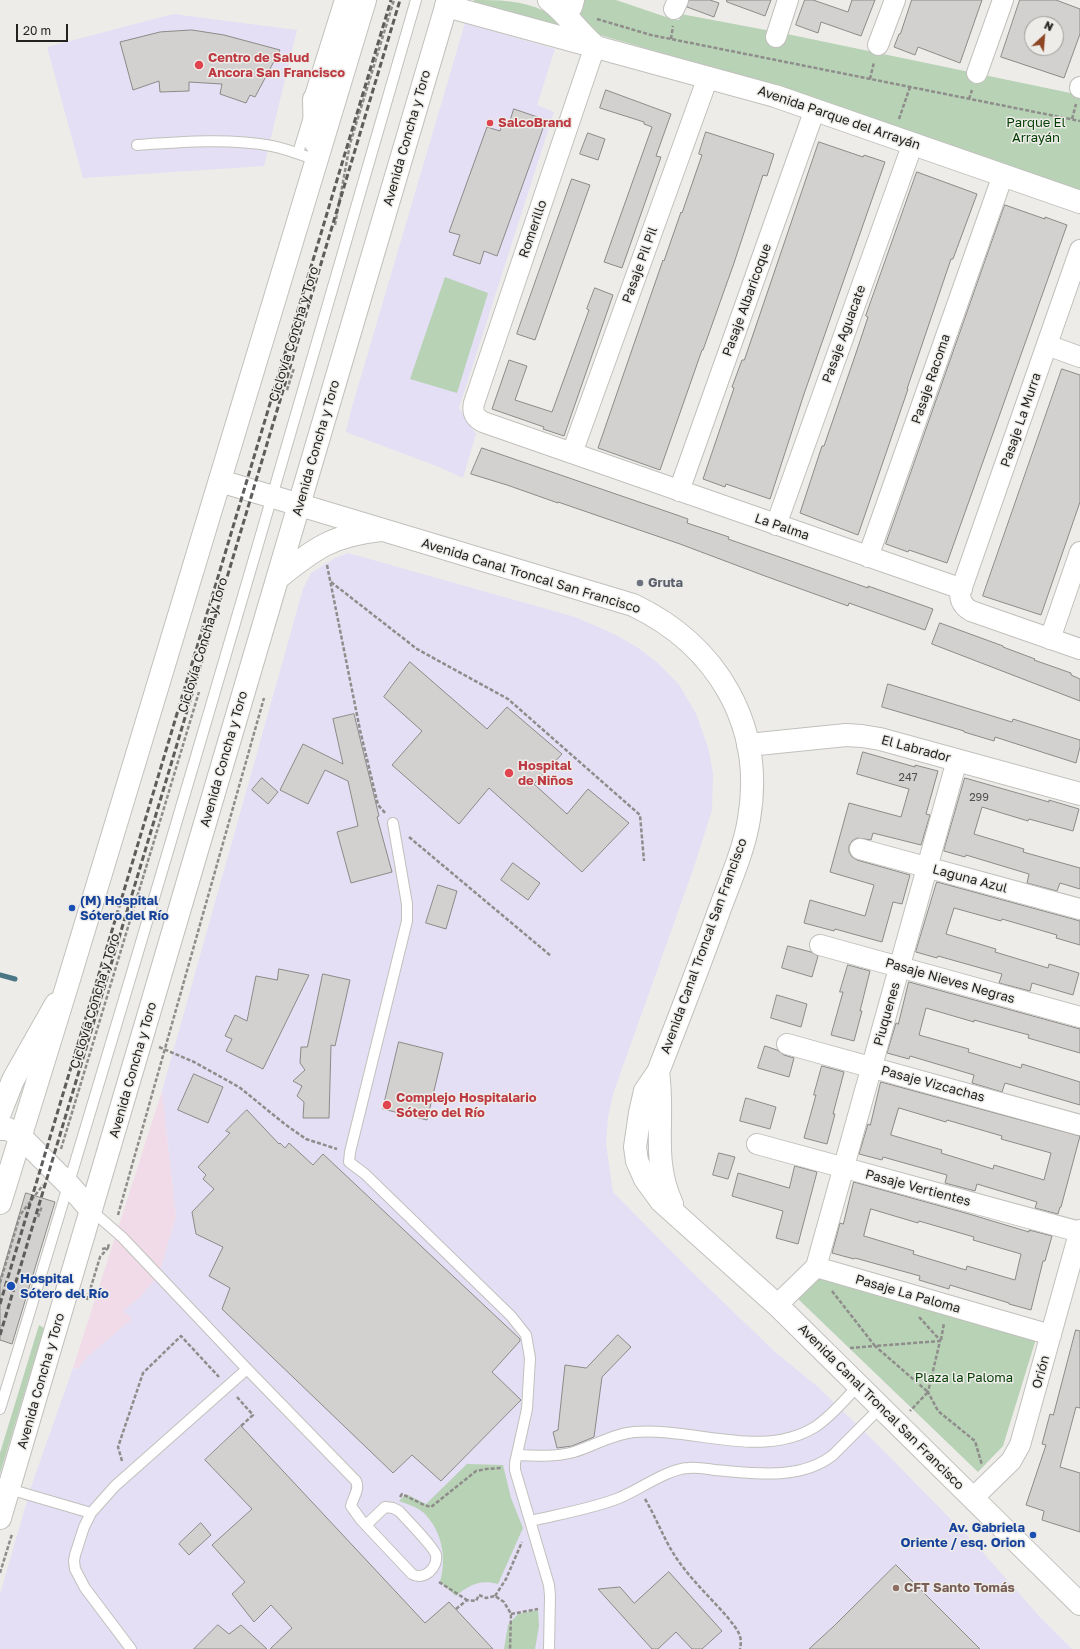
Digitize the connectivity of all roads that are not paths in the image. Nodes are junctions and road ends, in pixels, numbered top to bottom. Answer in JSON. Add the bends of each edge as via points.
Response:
{"nodes":[{"id":1,"x":346,"y":0,"type":"edge"},
{"id":2,"x":365,"y":0,"type":"edge"},
{"id":3,"x":416,"y":0,"type":"edge"},
{"id":4,"x":549,"y":0,"type":"edge"},
{"id":5,"x":788,"y":0,"type":"edge"},
{"id":6,"x":895,"y":0,"type":"edge"},
{"id":7,"x":1003,"y":0,"type":"edge"},
{"id":8,"x":447,"y":3,"type":"edge"},
{"id":9,"x":570,"y":7,"type":"edge"},
{"id":10,"x":776,"y":37,"type":"dead end"},
{"id":11,"x":878,"y":45,"type":"dead end"},
{"id":12,"x":595,"y":46,"type":"junction"},
{"id":13,"x":343,"y":49,"type":"junction"},
{"id":14,"x":977,"y":73,"type":"dead end"},
{"id":15,"x":708,"y":77,"type":"junction"},
{"id":16,"x":314,"y":99,"type":"joint"},
{"id":17,"x":815,"y":109,"type":"junction"},
{"id":18,"x":903,"y":140,"type":"junction"},
{"id":19,"x":137,"y":144,"type":"dead end"},
{"id":20,"x":307,"y":157,"type":"junction"},
{"id":21,"x":1003,"y":175,"type":"junction"},
{"id":22,"x":1080,"y":202,"type":"edge"},
{"id":23,"x":1080,"y":250,"type":"edge"},
{"id":24,"x":1047,"y":345,"type":"junction"},
{"id":25,"x":1080,"y":357,"type":"edge"},
{"id":26,"x":473,"y":412,"type":"joint"},
{"id":27,"x":572,"y":453,"type":"junction"},
{"id":28,"x":220,"y":481,"type":"junction"},
{"id":29,"x":679,"y":491,"type":"junction"},
{"id":30,"x":272,"y":497,"type":"junction"},
{"id":31,"x":299,"y":505,"type":"junction"},
{"id":32,"x":776,"y":525,"type":"junction"},
{"id":33,"x":381,"y":530,"type":"junction"},
{"id":34,"x":870,"y":551,"type":"junction"},
{"id":35,"x":1080,"y":552,"type":"edge"},
{"id":36,"x":278,"y":578,"type":"junction"},
{"id":37,"x":962,"y":589,"type":"junction"},
{"id":38,"x":1050,"y":638,"type":"junction"},
{"id":39,"x":1080,"y":649,"type":"edge"},
{"id":40,"x":748,"y":745,"type":"junction"},
{"id":41,"x":957,"y":760,"type":"junction"},
{"id":42,"x":1080,"y":794,"type":"edge"},
{"id":43,"x":393,"y":823,"type":"road end"},
{"id":44,"x":860,"y":849,"type":"dead end"},
{"id":45,"x":927,"y":867,"type":"junction"},
{"id":46,"x":1080,"y":909,"type":"edge"},
{"id":47,"x":820,"y":945,"type":"dead end"},
{"id":48,"x":900,"y":967,"type":"junction"},
{"id":49,"x":70,"y":976,"type":"junction"},
{"id":50,"x":1080,"y":1017,"type":"edge"},
{"id":51,"x":787,"y":1044,"type":"dead end"},
{"id":52,"x":872,"y":1067,"type":"junction"},
{"id":53,"x":0,"y":1113,"type":"edge"},
{"id":54,"x":1080,"y":1125,"type":"edge"},
{"id":55,"x":0,"y":1129,"type":"edge"},
{"id":56,"x":20,"y":1136,"type":"junction"},
{"id":57,"x":757,"y":1144,"type":"dead end"},
{"id":58,"x":844,"y":1168,"type":"junction"},
{"id":59,"x":62,"y":1177,"type":"junction"},
{"id":60,"x":0,"y":1203,"type":"edge"},
{"id":61,"x":92,"y":1210,"type":"junction"},
{"id":62,"x":1080,"y":1231,"type":"edge"},
{"id":63,"x":816,"y":1267,"type":"junction"},
{"id":64,"x":777,"y":1305,"type":"junction"},
{"id":65,"x":1051,"y":1335,"type":"junction"},
{"id":66,"x":247,"y":1369,"type":"junction"},
{"id":67,"x":859,"y":1385,"type":"junction"},
{"id":68,"x":881,"y":1407,"type":"junction"},
{"id":69,"x":0,"y":1409,"type":"edge"},
{"id":70,"x":517,"y":1456,"type":"junction"},
{"id":71,"x":9,"y":1489,"type":"junction"},
{"id":72,"x":980,"y":1492,"type":"junction"},
{"id":73,"x":91,"y":1513,"type":"junction"},
{"id":74,"x":0,"y":1518,"type":"edge"},
{"id":75,"x":531,"y":1521,"type":"junction"},
{"id":76,"x":366,"y":1525,"type":"junction"},
{"id":77,"x":1080,"y":1604,"type":"edge"},
{"id":78,"x":131,"y":1649,"type":"edge"},
{"id":79,"x":549,"y":1649,"type":"edge"}],
"edges":[{"from":1,"to":13,"type":"main road"},
{"from":2,"to":13,"type":"main road"},
{"from":3,"to":30,"type":"lane"},
{"from":4,"to":9,"type":"main road","name":"Avenida Parque del Arrayán"},
{"from":5,"to":10,"type":"street"},
{"from":6,"to":11,"type":"street"},
{"from":7,"to":14,"type":"street"},
{"from":8,"to":12,"type":"main road","name":"Avenida Parque del Arrayán"},
{"from":8,"to":31,"type":"main road","name":"Avenida Concha y Toro"},
{"from":9,"to":12,"type":"main road","name":"Avenida Parque del Arrayán","via":[[573,25]]},
{"from":12,"to":15,"type":"main road","name":"Avenida Parque del Arrayán"},
{"from":12,"to":26,"type":"street","name":"Romerillo"},
{"from":13,"to":16,"type":"street"},
{"from":13,"to":20,"type":"main road"},
{"from":15,"to":17,"type":"main road","name":"Avenida Parque del Arrayán"},
{"from":15,"to":27,"type":"street","name":"Pasaje Pil Pil"},
{"from":16,"to":20,"type":"main road"},
{"from":17,"to":18,"type":"main road","name":"Avenida Parque del Arrayán"},
{"from":17,"to":29,"type":"street","name":"Pasaje Albaricoque"},
{"from":18,"to":21,"type":"main road","name":"Avenida Parque del Arrayán"},
{"from":18,"to":32,"type":"street","name":"Pasaje Aguacate"},
{"from":19,"to":20,"type":"lane","via":[[242,143],[272,146]]},
{"from":20,"to":28,"type":"main road"},
{"from":21,"to":22,"type":"main road","name":"Avenida Parque del Arrayán"},
{"from":21,"to":34,"type":"street","name":"Pasaje Racoma"},
{"from":23,"to":24,"type":"street","name":"Pasaje La Murra"},
{"from":24,"to":25,"type":"street"},
{"from":24,"to":37,"type":"street","name":"Pasaje La Murra"},
{"from":26,"to":27,"type":"street","name":"La Palma","via":[[478,420]]},
{"from":27,"to":29,"type":"street","name":"La Palma"},
{"from":28,"to":30,"type":"main road","name":"Avenida Canal Troncal San Francisco"},
{"from":28,"to":49,"type":"main road"},
{"from":29,"to":32,"type":"street","name":"La Palma"},
{"from":30,"to":31,"type":"main road","name":"Avenida Canal Troncal San Francisco"},
{"from":30,"to":59,"type":"lane"},
{"from":31,"to":33,"type":"main road","name":"Avenida Canal Troncal San Francisco"},
{"from":31,"to":36,"type":"main road","name":"Avenida Concha y Toro"},
{"from":32,"to":34,"type":"street","name":"La Palma"},
{"from":33,"to":36,"type":"main road","via":[[346,536],[330,542],[302,558]]},
{"from":33,"to":40,"type":"main road","name":"Avenida Canal Troncal San Francisco","via":[[614,598],[651,614],[684,636],[713,668],[735,705]]},
{"from":34,"to":37,"type":"street","name":"La Palma"},
{"from":35,"to":38,"type":"street"},
{"from":36,"to":61,"type":"main road","name":"Avenida Concha y Toro"},
{"from":37,"to":38,"type":"street","via":[[961,602],[967,609]]},
{"from":38,"to":39,"type":"street"},
{"from":40,"to":41,"type":"main road","name":"El Labrador","via":[[846,735],[862,736]]},
{"from":40,"to":64,"type":"main road","name":"Avenida Canal Troncal San Francisco","via":[[751,796],[744,840],[658,1072],[646,1091],[635,1147],[637,1161],[645,1179],[661,1201]]},
{"from":41,"to":42,"type":"main road","name":"El Labrador"},
{"from":41,"to":45,"type":"street","name":"Piuquenes"},
{"from":43,"to":70,"type":"lane","via":[[408,904],[407,921],[348,1162],[365,1174],[511,1316],[526,1335],[530,1358],[530,1385]]},
{"from":44,"to":45,"type":"street","name":"Laguna Azul"},
{"from":45,"to":46,"type":"street","name":"Laguna Azul"},
{"from":45,"to":48,"type":"street","name":"Piuquenes"},
{"from":47,"to":48,"type":"street","name":"Pasaje Nieves Negras"},
{"from":48,"to":50,"type":"street","name":"Pasaje Nieves Negras"},
{"from":48,"to":52,"type":"street","name":"Piuquenes"},
{"from":49,"to":53,"type":"main road","via":[[13,1080]]},
{"from":49,"to":56,"type":"main road"},
{"from":51,"to":52,"type":"street","name":"Pasaje Vizcachas"},
{"from":52,"to":54,"type":"street","name":"Pasaje Vizcachas"},
{"from":52,"to":58,"type":"street","name":"Piuquenes"},
{"from":55,"to":56,"type":"main road","via":[[8,1129]]},
{"from":56,"to":59,"type":"main road"},
{"from":56,"to":60,"type":"main road"},
{"from":57,"to":58,"type":"street","name":"Pasaje Vertientes"},
{"from":58,"to":62,"type":"street","name":"Pasaje Vertientes"},
{"from":58,"to":63,"type":"street","name":"Piuquenes"},
{"from":59,"to":61,"type":"main road"},
{"from":59,"to":69,"type":"lane"},
{"from":61,"to":66,"type":"lane","via":[[114,1228]]},
{"from":61,"to":71,"type":"main road","name":"Avenida Concha y Toro"},
{"from":62,"to":65,"type":"street","name":"Orión"},
{"from":63,"to":64,"type":"street"},
{"from":63,"to":65,"type":"street","name":"Pasaje La Paloma"},
{"from":64,"to":67,"type":"main road","name":"Avenida Canal Troncal San Francisco"},
{"from":65,"to":72,"type":"street","name":"Orión","via":[[1020,1445],[1011,1461]]},
{"from":66,"to":73,"type":"lane","via":[[115,1486]]},
{"from":66,"to":76,"type":"lane","via":[[356,1481],[358,1489],[351,1506]]},
{"from":67,"to":68,"type":"main road","name":"Avenida Canal Troncal San Francisco"},
{"from":67,"to":70,"type":"lane","via":[[816,1426],[800,1434],[774,1441],[752,1442],[670,1432],[636,1432],[614,1436],[572,1452],[546,1456]]},
{"from":68,"to":72,"type":"main road","name":"Avenida Canal Troncal San Francisco"},
{"from":68,"to":75,"type":"lane","via":[[833,1455],[808,1467],[772,1473],[688,1468],[675,1471],[612,1500]]},
{"from":70,"to":75,"type":"lane","via":[[515,1468]]},
{"from":71,"to":73,"type":"lane"},
{"from":71,"to":74,"type":"main road","name":"Avenida Concha y Toro"},
{"from":72,"to":77,"type":"main road","name":"Avenida Canal Troncal San Francisco"},
{"from":73,"to":78,"type":"lane","via":[[77,1548],[75,1569],[85,1588]]},
{"from":75,"to":79,"type":"lane","via":[[547,1575],[550,1596]]},
{"from":76,"to":76,"type":"lane","via":[[385,1507],[399,1511],[435,1552],[435,1564],[423,1576],[412,1574]]}]}
